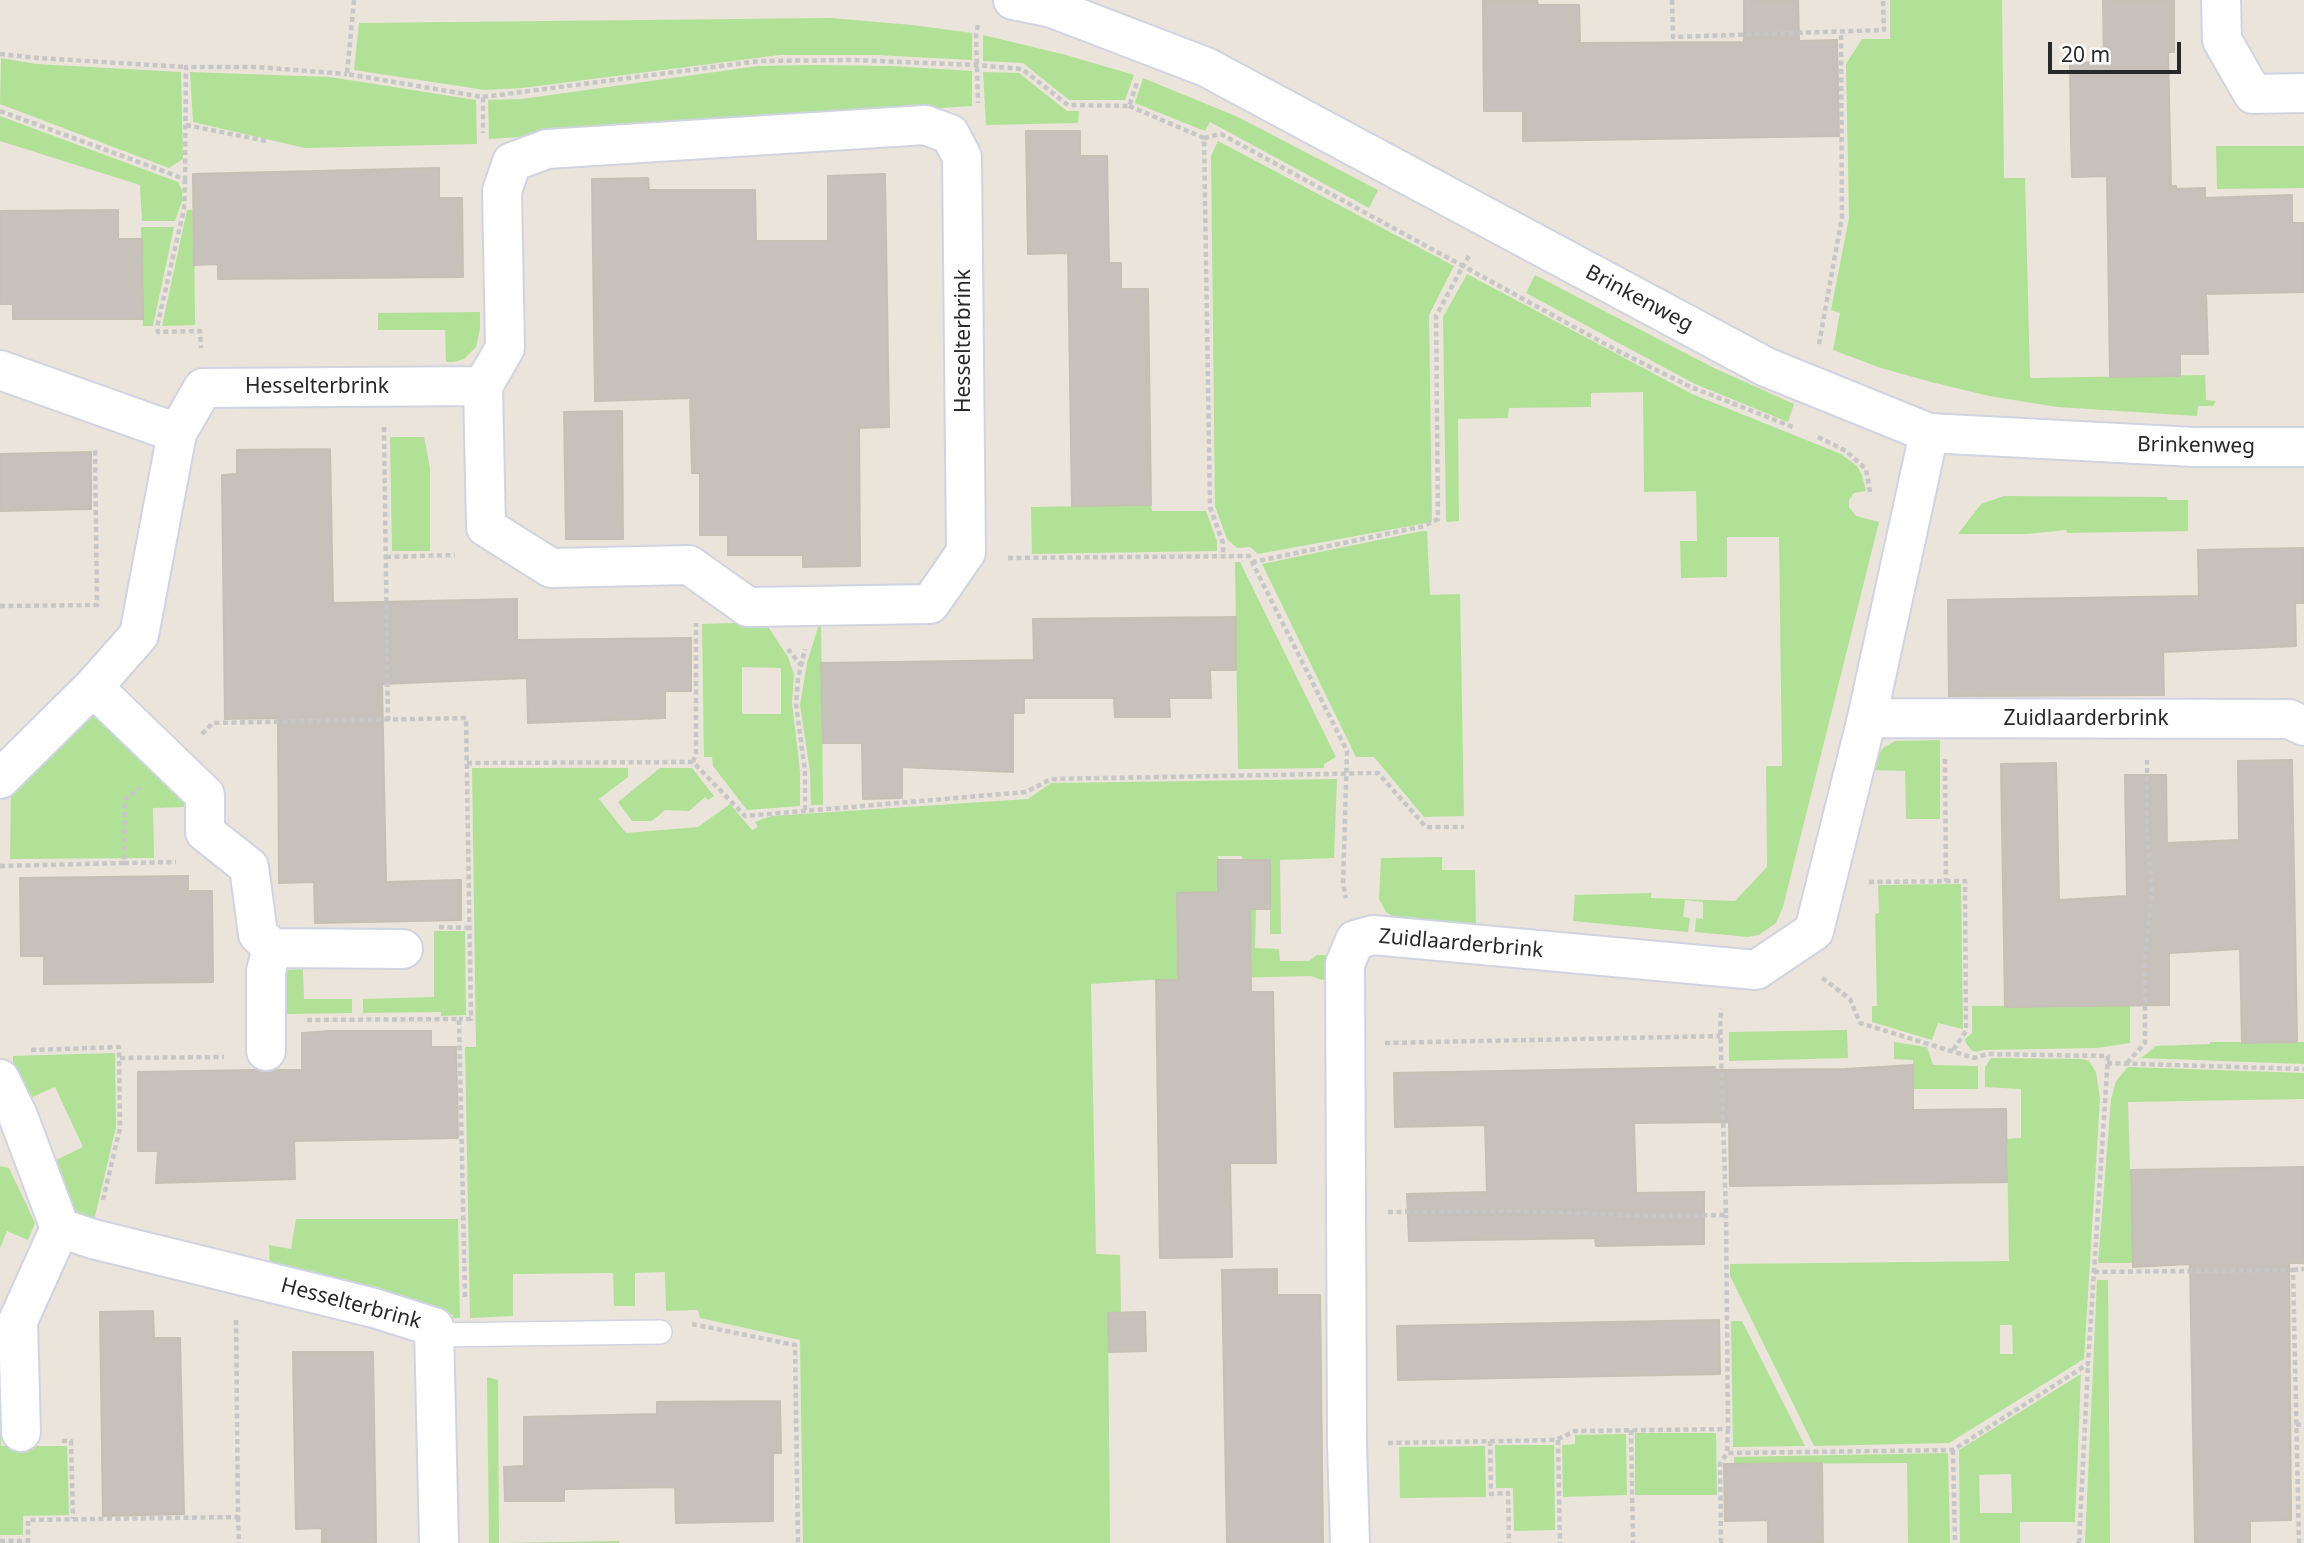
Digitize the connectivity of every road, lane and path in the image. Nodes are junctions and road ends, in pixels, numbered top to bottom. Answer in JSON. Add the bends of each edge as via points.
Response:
{"nodes":[{"id":1,"x":354,"y":0,"type":"edge"},
{"id":2,"x":1013,"y":0,"type":"edge"},
{"id":3,"x":1672,"y":0,"type":"edge"},
{"id":4,"x":1883,"y":0,"type":"edge"},
{"id":5,"x":2221,"y":0,"type":"edge"},
{"id":6,"x":1053,"y":4,"type":"edge"},
{"id":7,"x":978,"y":23,"type":"dead end"},
{"id":8,"x":1840,"y":32,"type":"junction"},
{"id":9,"x":1150,"y":46,"type":"junction"},
{"id":10,"x":0,"y":54,"type":"edge"},
{"id":11,"x":977,"y":65,"type":"junction"},
{"id":12,"x":186,"y":67,"type":"junction"},
{"id":13,"x":347,"y":74,"type":"junction"},
{"id":14,"x":2304,"y":93,"type":"edge"},
{"id":15,"x":483,"y":97,"type":"junction"},
{"id":16,"x":1129,"y":106,"type":"junction"},
{"id":17,"x":0,"y":111,"type":"edge"},
{"id":18,"x":186,"y":125,"type":"junction"},
{"id":19,"x":1204,"y":138,"type":"junction"},
{"id":20,"x":953,"y":140,"type":"junction"},
{"id":21,"x":266,"y":141,"type":"dead end"},
{"id":22,"x":512,"y":162,"type":"junction"},
{"id":23,"x":186,"y":179,"type":"junction"},
{"id":24,"x":1492,"y":220,"type":"junction"},
{"id":25,"x":1463,"y":266,"type":"junction"},
{"id":26,"x":0,"y":370,"type":"edge"},
{"id":27,"x":483,"y":386,"type":"junction"},
{"id":28,"x":384,"y":387,"type":"junction"},
{"id":29,"x":1815,"y":387,"type":"junction"},
{"id":30,"x":203,"y":388,"type":"junction"},
{"id":31,"x":109,"y":409,"type":"junction"},
{"id":32,"x":1804,"y":430,"type":"junction"},
{"id":33,"x":177,"y":433,"type":"junction"},
{"id":34,"x":1929,"y":433,"type":"junction"},
{"id":35,"x":2304,"y":447,"type":"edge"},
{"id":36,"x":1909,"y":524,"type":"junction"},
{"id":37,"x":494,"y":532,"type":"junction"},
{"id":38,"x":965,"y":552,"type":"junction"},
{"id":39,"x":386,"y":556,"type":"junction"},
{"id":40,"x":1223,"y":556,"type":"junction"},
{"id":41,"x":1252,"y":562,"type":"junction"},
{"id":42,"x":724,"y":589,"type":"junction"},
{"id":43,"x":812,"y":605,"type":"junction"},
{"id":44,"x":0,"y":606,"type":"edge"},
{"id":45,"x":93,"y":687,"type":"junction"},
{"id":46,"x":1867,"y":718,"type":"junction"},
{"id":47,"x":1944,"y":718,"type":"junction"},
{"id":48,"x":2147,"y":719,"type":"junction"},
{"id":49,"x":388,"y":720,"type":"junction"},
{"id":50,"x":2304,"y":726,"type":"edge"},
{"id":51,"x":171,"y":762,"type":"junction"},
{"id":52,"x":693,"y":762,"type":"junction"},
{"id":53,"x":467,"y":763,"type":"junction"},
{"id":54,"x":1346,"y":773,"type":"junction"},
{"id":55,"x":0,"y":779,"type":"edge"},
{"id":56,"x":805,"y":810,"type":"junction"},
{"id":57,"x":1464,"y":827,"type":"dead end"},
{"id":58,"x":0,"y":866,"type":"edge"},
{"id":59,"x":1946,"y":881,"type":"junction"},
{"id":60,"x":1826,"y":882,"type":"junction"},
{"id":61,"x":1355,"y":940,"type":"junction"},
{"id":62,"x":272,"y":948,"type":"junction"},
{"id":63,"x":403,"y":948,"type":"dead end"},
{"id":64,"x":1786,"y":949,"type":"junction"},
{"id":65,"x":1714,"y":967,"type":"junction"},
{"id":66,"x":460,"y":1019,"type":"junction"},
{"id":67,"x":1344,"y":1031,"type":"junction"},
{"id":68,"x":267,"y":1036,"type":"junction"},
{"id":69,"x":1720,"y":1036,"type":"junction"},
{"id":70,"x":26,"y":1050,"type":"dead end"},
{"id":71,"x":1952,"y":1052,"type":"junction"},
{"id":72,"x":120,"y":1059,"type":"junction"},
{"id":73,"x":2107,"y":1063,"type":"junction"},
{"id":74,"x":2127,"y":1063,"type":"junction"},
{"id":75,"x":2304,"y":1069,"type":"edge"},
{"id":76,"x":0,"y":1079,"type":"edge"},
{"id":77,"x":1345,"y":1211,"type":"junction"},
{"id":78,"x":1726,"y":1215,"type":"junction"},
{"id":79,"x":77,"y":1233,"type":"junction"},
{"id":80,"x":2304,"y":1269,"type":"edge"},
{"id":81,"x":2293,"y":1270,"type":"junction"},
{"id":82,"x":2094,"y":1272,"type":"junction"},
{"id":83,"x":243,"y":1276,"type":"junction"},
{"id":84,"x":660,"y":1332,"type":"joint"},
{"id":85,"x":449,"y":1335,"type":"junction"},
{"id":86,"x":2088,"y":1364,"type":"junction"},
{"id":87,"x":2304,"y":1424,"type":"edge"},
{"id":88,"x":2296,"y":1425,"type":"junction"},
{"id":89,"x":1728,"y":1429,"type":"junction"},
{"id":90,"x":1630,"y":1430,"type":"junction"},
{"id":91,"x":21,"y":1432,"type":"joint"},
{"id":92,"x":1558,"y":1439,"type":"junction"},
{"id":93,"x":1490,"y":1441,"type":"junction"},
{"id":94,"x":1347,"y":1444,"type":"junction"},
{"id":95,"x":1953,"y":1450,"type":"junction"},
{"id":96,"x":1727,"y":1453,"type":"junction"},
{"id":97,"x":238,"y":1517,"type":"junction"},
{"id":98,"x":74,"y":1519,"type":"junction"},
{"id":99,"x":0,"y":1541,"type":"edge"},
{"id":100,"x":28,"y":1542,"type":"edge"},
{"id":101,"x":239,"y":1543,"type":"edge"},
{"id":102,"x":439,"y":1543,"type":"edge"},
{"id":103,"x":798,"y":1543,"type":"edge"},
{"id":104,"x":1350,"y":1543,"type":"edge"},
{"id":105,"x":1509,"y":1543,"type":"edge"},
{"id":106,"x":1560,"y":1543,"type":"edge"},
{"id":107,"x":1633,"y":1543,"type":"edge"},
{"id":108,"x":1721,"y":1543,"type":"edge"},
{"id":109,"x":1955,"y":1543,"type":"edge"},
{"id":110,"x":2078,"y":1543,"type":"edge"},
{"id":111,"x":2299,"y":1543,"type":"edge"}],
"edges":[{"from":1,"to":13,"type":"path"},
{"from":2,"to":6,"type":"street","name":"Brinkenweg"},
{"from":3,"to":8,"type":"path","via":[[1673,37]]},
{"from":4,"to":8,"type":"path","via":[[1884,30]]},
{"from":5,"to":14,"type":"street","via":[[2222,40],[2253,94]]},
{"from":6,"to":9,"type":"street","name":"Brinkenweg"},
{"from":7,"to":11,"type":"path"},
{"from":8,"to":29,"type":"path","via":[[1842,217]]},
{"from":9,"to":16,"type":"path"},
{"from":9,"to":24,"type":"street","name":"Brinkenweg","via":[[1206,67]]},
{"from":10,"to":12,"type":"path"},
{"from":11,"to":15,"type":"path","via":[[759,61]]},
{"from":11,"to":16,"type":"path","via":[[1022,69],[1068,105]]},
{"from":11,"to":20,"type":"path","via":[[979,121]]},
{"from":12,"to":13,"type":"path"},
{"from":12,"to":18,"type":"path"},
{"from":13,"to":15,"type":"path"},
{"from":15,"to":22,"type":"path","via":[[483,138]]},
{"from":16,"to":19,"type":"path"},
{"from":17,"to":23,"type":"path"},
{"from":18,"to":21,"type":"path"},
{"from":18,"to":23,"type":"path"},
{"from":19,"to":25,"type":"path","via":[[1221,134]]},
{"from":19,"to":40,"type":"path","via":[[1210,507]]},
{"from":20,"to":22,"type":"street","via":[[950,134],[925,125],[547,149]]},
{"from":20,"to":38,"type":"street","name":"Hesselterbrink","via":[[962,157]]},
{"from":22,"to":27,"type":"street","via":[[502,191],[505,348]]},
{"from":23,"to":30,"type":"path","via":[[184,209],[157,327],[158,332],[200,331]]},
{"from":24,"to":25,"type":"path"},
{"from":24,"to":29,"type":"street","name":"Brinkenweg","via":[[1766,367]]},
{"from":25,"to":32,"type":"path","via":[[1690,387]]},
{"from":25,"to":41,"type":"path","via":[[1436,316],[1438,519],[1424,526]]},
{"from":26,"to":31,"type":"street"},
{"from":27,"to":28,"type":"street","name":"Hesselterbrink"},
{"from":27,"to":37,"type":"street","via":[[486,527]]},
{"from":28,"to":30,"type":"street","name":"Hesselterbrink"},
{"from":28,"to":39,"type":"path"},
{"from":29,"to":32,"type":"path"},
{"from":29,"to":34,"type":"street","name":"Brinkenweg"},
{"from":30,"to":33,"type":"street"},
{"from":31,"to":33,"type":"street"},
{"from":31,"to":44,"type":"path","via":[[95,438],[97,605]]},
{"from":32,"to":36,"type":"path","via":[[1846,451],[1866,469],[1871,489],[1866,509]]},
{"from":33,"to":45,"type":"street","via":[[139,635]]},
{"from":34,"to":35,"type":"street","name":"Brinkenweg","via":[[2194,447]]},
{"from":34,"to":36,"type":"street","name":"Zuidlaarderbrink"},
{"from":36,"to":46,"type":"street","name":"Zuidlaarderbrink"},
{"from":37,"to":39,"type":"path","via":[[465,554]]},
{"from":37,"to":42,"type":"street","via":[[551,568],[689,565]]},
{"from":38,"to":40,"type":"path","via":[[992,558]]},
{"from":38,"to":43,"type":"street","via":[[930,604]]},
{"from":39,"to":49,"type":"path"},
{"from":40,"to":41,"type":"path","via":[[1250,556]]},
{"from":41,"to":54,"type":"path","via":[[1347,751]]},
{"from":42,"to":43,"type":"street","via":[[748,607]]},
{"from":42,"to":52,"type":"path","via":[[695,624]]},
{"from":43,"to":56,"type":"path","via":[[811,636],[798,678],[796,704]]},
{"from":45,"to":51,"type":"street"},
{"from":45,"to":55,"type":"street"},
{"from":46,"to":47,"type":"street","name":"Zuidlaarderbrink"},
{"from":46,"to":60,"type":"street","name":"Zuidlaarderbrink"},
{"from":47,"to":48,"type":"street","name":"Zuidlaarderbrink"},
{"from":47,"to":59,"type":"path"},
{"from":48,"to":50,"type":"street","name":"Zuidlaarderbrink","via":[[2289,719]]},
{"from":48,"to":74,"type":"path","via":[[2152,888],[2145,960],[2145,1043]]},
{"from":49,"to":51,"type":"path","via":[[213,723]]},
{"from":49,"to":53,"type":"path","via":[[466,718]]},
{"from":51,"to":58,"type":"path","via":[[125,799],[124,863]]},
{"from":51,"to":62,"type":"street","via":[[205,795],[205,832],[249,867],[258,934]]},
{"from":52,"to":53,"type":"path"},
{"from":52,"to":56,"type":"path","via":[[745,816]]},
{"from":53,"to":66,"type":"path","via":[[471,1019]]},
{"from":54,"to":56,"type":"path","via":[[1052,779],[1026,792]]},
{"from":54,"to":57,"type":"path","via":[[1378,773],[1426,827]]},
{"from":54,"to":61,"type":"path","via":[[1343,884]]},
{"from":59,"to":60,"type":"path"},
{"from":59,"to":71,"type":"path","via":[[1965,881],[1966,1031]]},
{"from":60,"to":64,"type":"street","name":"Zuidlaarderbrink","via":[[1814,931]]},
{"from":61,"to":65,"type":"street","name":"Zuidlaarderbrink","via":[[1373,935]]},
{"from":61,"to":67,"type":"street","name":"Zuidlaarderbrink","via":[[1345,964]]},
{"from":62,"to":63,"type":"street"},
{"from":62,"to":68,"type":"street","via":[[267,971]]},
{"from":64,"to":65,"type":"street","name":"Zuidlaarderbrink","via":[[1756,970]]},
{"from":64,"to":71,"type":"path","via":[[1850,999],[1860,1023]]},
{"from":65,"to":69,"type":"path","via":[[1722,990]]},
{"from":66,"to":68,"type":"path"},
{"from":66,"to":85,"type":"path"},
{"from":67,"to":69,"type":"path","via":[[1380,1033],[1384,1043]]},
{"from":67,"to":77,"type":"street","name":"Zuidlaarderbrink"},
{"from":68,"to":72,"type":"path","via":[[250,1056]]},
{"from":69,"to":78,"type":"path"},
{"from":70,"to":72,"type":"path","via":[[119,1047]]},
{"from":71,"to":73,"type":"path","via":[[1973,1059],[1987,1054],[2096,1055],[2108,1056]]},
{"from":72,"to":79,"type":"path","via":[[121,1128]]},
{"from":73,"to":74,"type":"path"},
{"from":73,"to":82,"type":"path"},
{"from":74,"to":75,"type":"path"},
{"from":76,"to":79,"type":"street"},
{"from":77,"to":78,"type":"path"},
{"from":77,"to":94,"type":"street","name":"Zuidlaarderbrink"},
{"from":78,"to":89,"type":"path"},
{"from":79,"to":83,"type":"street","name":"Hesselterbrink"},
{"from":79,"to":91,"type":"street","via":[[18,1321]]},
{"from":80,"to":81,"type":"path"},
{"from":81,"to":82,"type":"path"},
{"from":81,"to":88,"type":"path"},
{"from":82,"to":86,"type":"path"},
{"from":83,"to":85,"type":"street","name":"Hesselterbrink","via":[[374,1308]]},
{"from":83,"to":97,"type":"path","via":[[236,1296]]},
{"from":84,"to":85,"type":"lane"},
{"from":84,"to":103,"type":"path","via":[[700,1324],[795,1345]]},
{"from":85,"to":102,"type":"street","name":"Hesselterbrink"},
{"from":86,"to":95,"type":"path"},
{"from":86,"to":110,"type":"path"},
{"from":87,"to":88,"type":"path"},
{"from":88,"to":111,"type":"path"},
{"from":89,"to":90,"type":"path"},
{"from":89,"to":96,"type":"path"},
{"from":90,"to":92,"type":"path","via":[[1575,1430]]},
{"from":90,"to":107,"type":"path"},
{"from":91,"to":98,"type":"path","via":[[44,1442],[71,1441]]},
{"from":92,"to":93,"type":"path"},
{"from":92,"to":106,"type":"path"},
{"from":93,"to":94,"type":"path"},
{"from":93,"to":105,"type":"path","via":[[1491,1494],[1508,1493]]},
{"from":94,"to":104,"type":"street","name":"Zuidlaarderbrink"},
{"from":95,"to":96,"type":"path"},
{"from":95,"to":109,"type":"path"},
{"from":96,"to":108,"type":"path","via":[[1720,1464]]},
{"from":97,"to":98,"type":"path"},
{"from":97,"to":101,"type":"path"},
{"from":98,"to":100,"type":"path","via":[[28,1520]]},
{"from":99,"to":100,"type":"path"}]}
